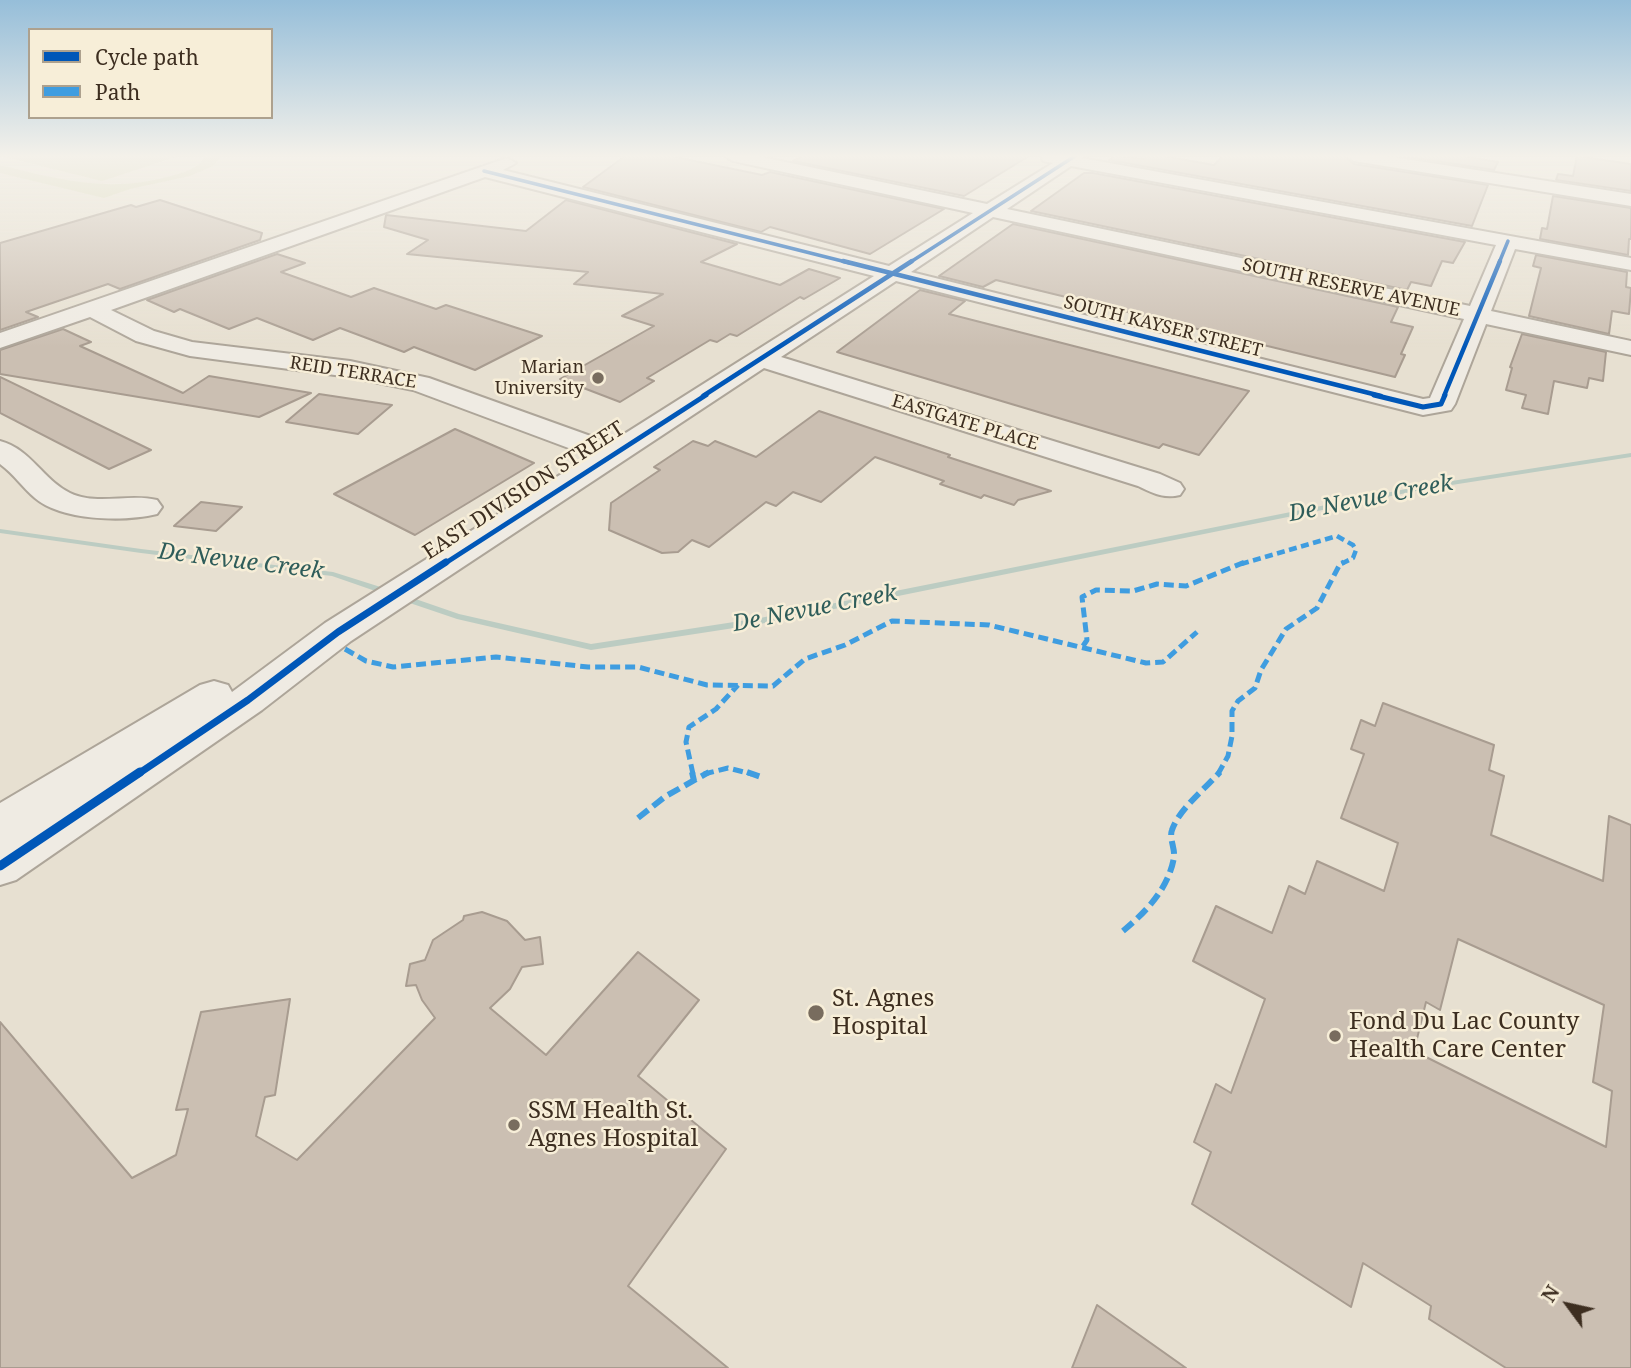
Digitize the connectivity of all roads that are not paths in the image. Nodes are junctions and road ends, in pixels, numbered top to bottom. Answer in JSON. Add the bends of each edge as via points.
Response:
{"nodes":[{"id":1,"x":345,"y":220,"type":"edge"},
{"id":2,"x":675,"y":220,"type":"edge"},
{"id":3,"x":974,"y":220,"type":"edge"},
{"id":4,"x":1029,"y":220,"type":"edge"},
{"id":5,"x":1392,"y":220,"type":"edge"},
{"id":6,"x":1508,"y":242,"type":"junction"},
{"id":7,"x":1631,"y":264,"type":"edge"},
{"id":8,"x":890,"y":275,"type":"junction"},
{"id":9,"x":91,"y":309,"type":"junction"},
{"id":10,"x":1478,"y":316,"type":"junction"},
{"id":11,"x":0,"y":341,"type":"edge"},
{"id":12,"x":1631,"y":348,"type":"edge"},
{"id":13,"x":760,"y":359,"type":"junction"},
{"id":14,"x":0,"y":450,"type":"edge"},
{"id":15,"x":612,"y":454,"type":"junction"},
{"id":16,"x":1169,"y":489,"type":"dead end"},
{"id":17,"x":146,"y":507,"type":"dead end"},
{"id":18,"x":338,"y":632,"type":"junction"},
{"id":19,"x":0,"y":825,"type":"edge"},
{"id":20,"x":0,"y":866,"type":"edge"}],
"edges":[{"from":1,"to":9,"type":"street"},
{"from":2,"to":8,"type":"street","name":"SOUTH KAYSER STREET"},
{"from":3,"to":8,"type":"street","name":"EAST DIVISION STREET"},
{"from":4,"to":10,"type":"street","name":"SOUTH RESERVE AVENUE"},
{"from":5,"to":6,"type":"street"},
{"from":6,"to":7,"type":"street"},
{"from":6,"to":10,"type":"street"},
{"from":8,"to":10,"type":"street","name":"SOUTH KAYSER STREET","via":[[1428,407],[1441,404]]},
{"from":8,"to":13,"type":"street","name":"EAST DIVISION STREET"},
{"from":9,"to":11,"type":"street"},
{"from":9,"to":15,"type":"street","name":"REID TERRACE","via":[[145,336],[190,349],[350,369],[414,382]]},
{"from":10,"to":12,"type":"street","name":"SOUTH RESERVE AVENUE"},
{"from":13,"to":15,"type":"street","name":"EAST DIVISION STREET"},
{"from":13,"to":16,"type":"street","name":"EASTGATE PLACE"},
{"from":14,"to":17,"type":"street","via":[[24,467],[46,492],[64,502],[99,509]]},
{"from":15,"to":18,"type":"street","name":"EAST DIVISION STREET"},
{"from":18,"to":19,"type":"street","name":"EAST DIVISION STREET","via":[[248,676]]},
{"from":18,"to":20,"type":"street","name":"EAST DIVISION STREET","via":[[248,700]]}]}
